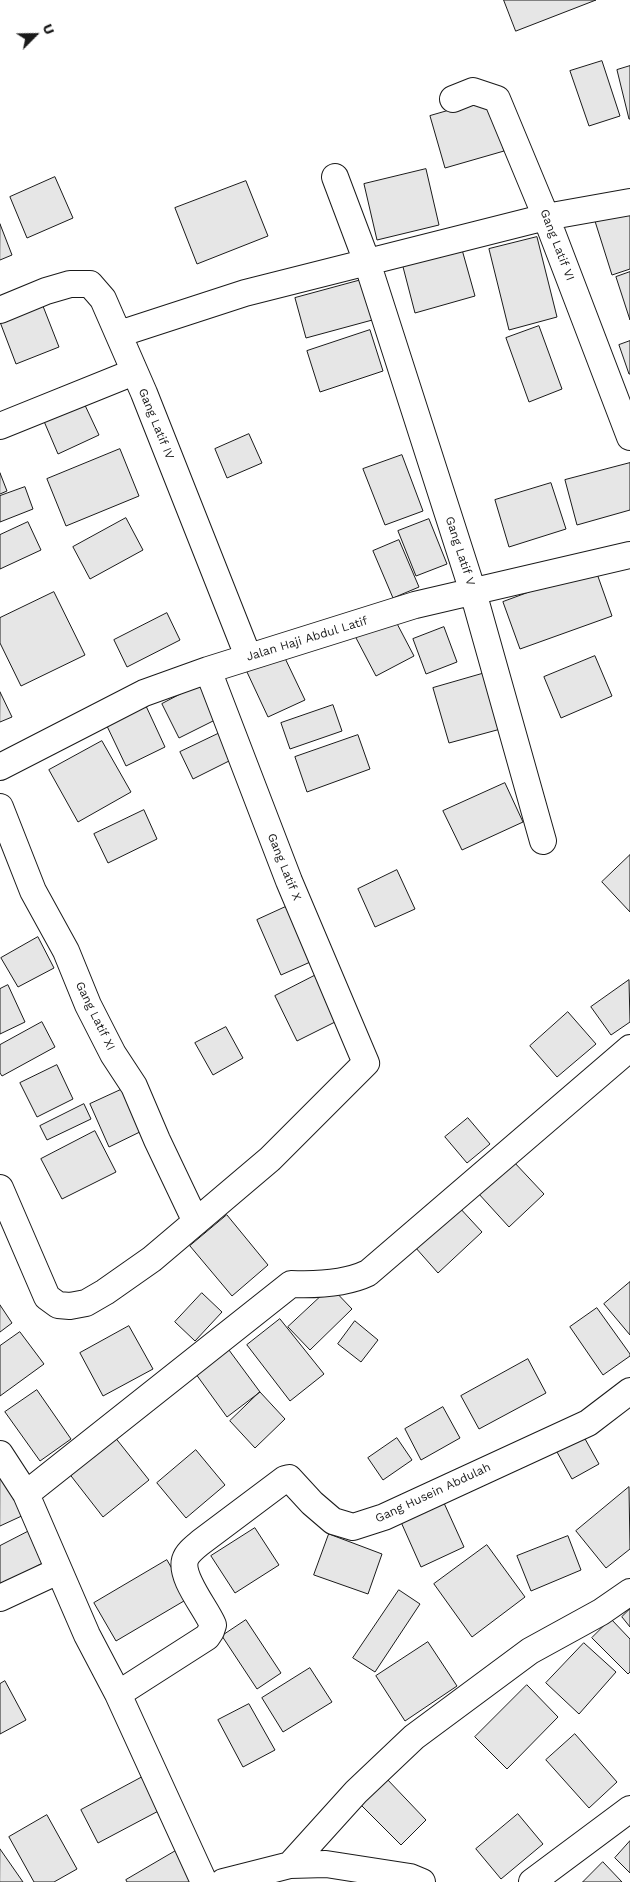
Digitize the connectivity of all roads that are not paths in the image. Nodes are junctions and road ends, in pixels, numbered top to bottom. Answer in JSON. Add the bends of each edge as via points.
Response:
{"nodes":[{"id":1,"x":453,"y":99,"type":"dead end"},
{"id":2,"x":335,"y":177,"type":"dead end"},
{"id":3,"x":630,"y":202,"type":"edge"},
{"id":4,"x":546,"y":217,"type":"junction"},
{"id":5,"x":367,"y":262,"type":"junction"},
{"id":6,"x":0,"y":310,"type":"edge"},
{"id":7,"x":118,"y":334,"type":"junction"},
{"id":8,"x":134,"y":372,"type":"junction"},
{"id":9,"x":0,"y":426,"type":"edge"},
{"id":10,"x":630,"y":437,"type":"edge"},
{"id":11,"x":630,"y":555,"type":"edge"},
{"id":12,"x":473,"y":592,"type":"junction"},
{"id":13,"x":248,"y":656,"type":"junction"},
{"id":14,"x":208,"y":670,"type":"junction"},
{"id":15,"x":0,"y":767,"type":"edge"},
{"id":16,"x":0,"y":808,"type":"edge"},
{"id":17,"x":543,"y":841,"type":"dead end"},
{"id":18,"x":630,"y":1048,"type":"edge"},
{"id":19,"x":0,"y":1188,"type":"edge"},
{"id":20,"x":196,"y":1222,"type":"junction"},
{"id":21,"x":630,"y":1391,"type":"edge"},
{"id":22,"x":0,"y":1454,"type":"edge"},
{"id":23,"x":26,"y":1494,"type":"junction"},
{"id":24,"x":58,"y":1571,"type":"junction"},
{"id":25,"x":630,"y":1592,"type":"edge"},
{"id":26,"x":0,"y":1598,"type":"edge"},
{"id":27,"x":118,"y":1694,"type":"junction"},
{"id":28,"x":630,"y":1809,"type":"edge"},
{"id":29,"x":290,"y":1866,"type":"junction"},
{"id":30,"x":204,"y":1882,"type":"edge"},
{"id":31,"x":223,"y":1882,"type":"edge"},
{"id":32,"x":422,"y":1882,"type":"edge"},
{"id":33,"x":532,"y":1882,"type":"edge"}],
"edges":[{"from":1,"to":4,"type":"street","name":"Gang Latif VI","via":[[473,91],[497,99]]},
{"from":2,"to":5,"type":"street","name":"Gang Latif V"},
{"from":3,"to":4,"type":"street"},
{"from":4,"to":5,"type":"street"},
{"from":4,"to":10,"type":"street","name":"Gang Latif VI"},
{"from":5,"to":7,"type":"street","via":[[245,293]]},
{"from":5,"to":12,"type":"street","name":"Gang Latif V"},
{"from":6,"to":7,"type":"street","name":"Gang Latif IV","via":[[70,284],[90,284],[103,299]]},
{"from":7,"to":8,"type":"street","name":"Gang Latif IV"},
{"from":8,"to":9,"type":"street"},
{"from":8,"to":13,"type":"street","name":"Gang Latif IV"},
{"from":11,"to":12,"type":"street","name":"Jalan Haji Abdul Latif"},
{"from":12,"to":13,"type":"street","name":"Jalan Haji Abdul Latif","via":[[415,605]]},
{"from":12,"to":17,"type":"street","name":"Gang Latif V"},
{"from":13,"to":14,"type":"street","name":"Jalan Haji Abdul Latif"},
{"from":14,"to":15,"type":"street","name":"Jalan Haji Abdul Latif","via":[[144,693]]},
{"from":14,"to":20,"type":"street","name":"Gang Latif X","via":[[289,881],[366,1063],[270,1159]]},
{"from":16,"to":20,"type":"street","name":"Gang Latif XI","via":[[33,890],[66,951],[113,1054],[134,1086]]},
{"from":18,"to":23,"type":"street","via":[[368,1273],[340,1283],[291,1284],[284,1288]]},
{"from":19,"to":20,"type":"street","via":[[47,1297],[58,1305],[86,1303],[105,1292]]},
{"from":21,"to":27,"type":"street","name":"Gang Husein Abdulah","via":[[588,1422],[541,1446],[384,1517],[353,1527],[333,1521],[293,1481],[285,1479],[195,1547],[186,1559],[185,1568],[194,1592],[213,1625],[207,1637]]},
{"from":22,"to":23,"type":"street"},
{"from":23,"to":24,"type":"street"},
{"from":24,"to":26,"type":"street"},
{"from":24,"to":27,"type":"street"},
{"from":25,"to":29,"type":"street","via":[[530,1651],[414,1737],[356,1792]]},
{"from":27,"to":30,"type":"street"},
{"from":28,"to":33,"type":"street"},
{"from":29,"to":31,"type":"street"},
{"from":29,"to":32,"type":"street","via":[[326,1864],[410,1877]]}]}
